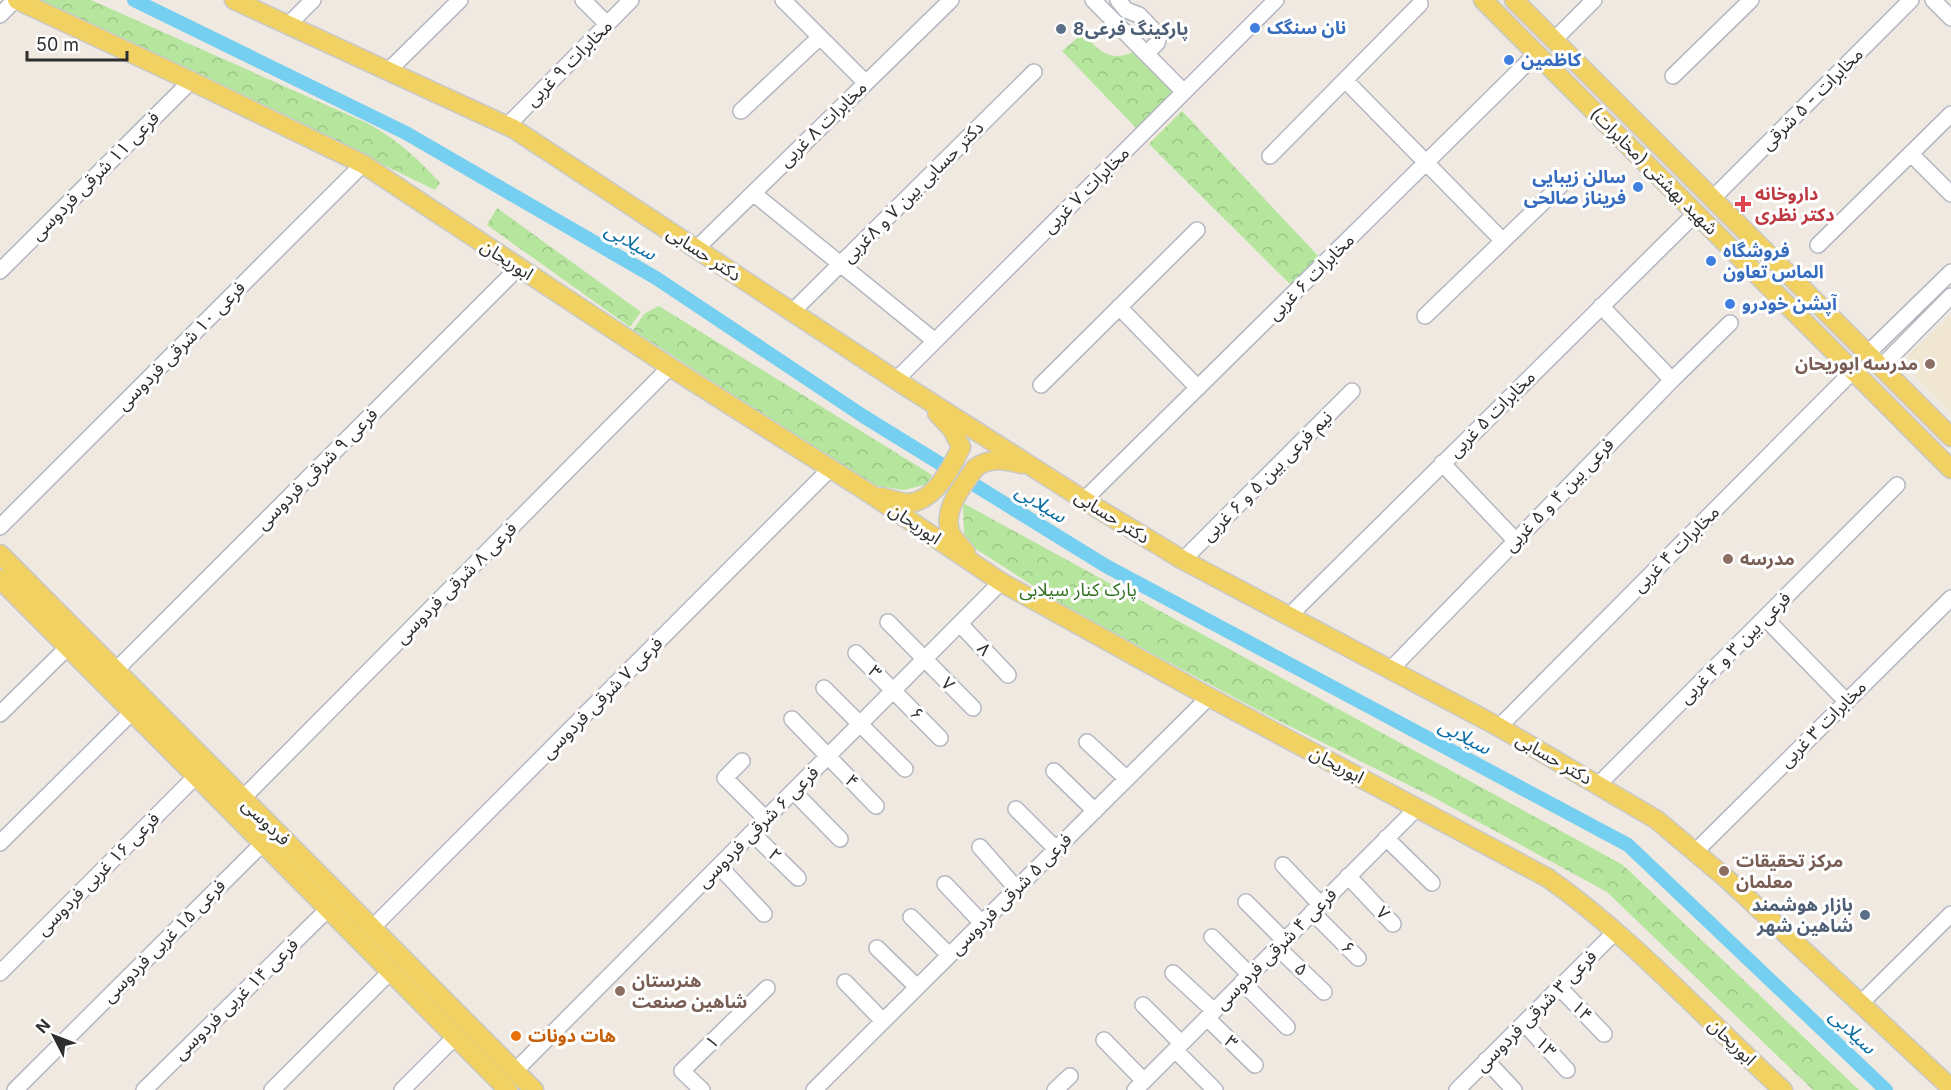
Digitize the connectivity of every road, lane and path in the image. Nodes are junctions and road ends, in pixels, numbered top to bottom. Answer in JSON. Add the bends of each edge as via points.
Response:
{"nodes":[{"id":1,"x":16,"y":0,"type":"edge"},
{"id":2,"x":234,"y":0,"type":"edge"},
{"id":3,"x":313,"y":0,"type":"edge"},
{"id":4,"x":460,"y":0,"type":"edge"},
{"id":5,"x":583,"y":0,"type":"edge"},
{"id":6,"x":631,"y":0,"type":"edge"},
{"id":7,"x":783,"y":0,"type":"edge"},
{"id":8,"x":951,"y":0,"type":"edge"},
{"id":9,"x":1093,"y":0,"type":"edge"},
{"id":10,"x":1118,"y":0,"type":"edge"},
{"id":11,"x":1276,"y":0,"type":"edge"},
{"id":12,"x":1484,"y":0,"type":"edge"},
{"id":13,"x":1514,"y":0,"type":"edge"},
{"id":14,"x":1594,"y":0,"type":"edge"},
{"id":15,"x":1751,"y":0,"type":"edge"},
{"id":16,"x":1933,"y":0,"type":"edge"},
{"id":17,"x":1420,"y":4,"type":"dead end"},
{"id":18,"x":1900,"y":4,"type":"edge"},
{"id":19,"x":0,"y":15,"type":"edge"},
{"id":20,"x":1951,"y":18,"type":"edge"},
{"id":21,"x":607,"y":24,"type":"junction"},
{"id":22,"x":287,"y":26,"type":"junction"},
{"id":23,"x":820,"y":37,"type":"junction"},
{"id":24,"x":1554,"y":40,"type":"junction"},
{"id":25,"x":1537,"y":53,"type":"junction"},
{"id":26,"x":1146,"y":54,"type":"junction"},
{"id":27,"x":388,"y":71,"type":"junction"},
{"id":28,"x":1034,"y":72,"type":"dead end"},
{"id":29,"x":1673,"y":76,"type":"dead end"},
{"id":30,"x":1345,"y":80,"type":"junction"},
{"id":31,"x":191,"y":81,"type":"junction"},
{"id":32,"x":866,"y":83,"type":"junction"},
{"id":33,"x":1184,"y":92,"type":"junction"},
{"id":34,"x":741,"y":111,"type":"dead end"},
{"id":35,"x":1951,"y":114,"type":"edge"},
{"id":36,"x":507,"y":126,"type":"junction"},
{"id":37,"x":1650,"y":136,"type":"junction"},
{"id":38,"x":1634,"y":151,"type":"junction"},
{"id":39,"x":1911,"y":154,"type":"junction"},
{"id":40,"x":1270,"y":156,"type":"dead end"},
{"id":41,"x":1426,"y":163,"type":"junction"},
{"id":42,"x":363,"y":164,"type":"junction"},
{"id":43,"x":1563,"y":183,"type":"dead end"},
{"id":44,"x":753,"y":193,"type":"junction"},
{"id":45,"x":1951,"y":194,"type":"edge"},
{"id":46,"x":1712,"y":199,"type":"junction"},
{"id":47,"x":1696,"y":213,"type":"junction"},
{"id":48,"x":1197,"y":230,"type":"dead end"},
{"id":49,"x":1503,"y":241,"type":"junction"},
{"id":50,"x":1818,"y":245,"type":"dead end"},
{"id":51,"x":696,"y":249,"type":"junction"},
{"id":52,"x":839,"y":265,"type":"junction"},
{"id":53,"x":519,"y":267,"type":"junction"},
{"id":54,"x":0,"y":271,"type":"edge"},
{"id":55,"x":1951,"y":272,"type":"edge"},
{"id":56,"x":1951,"y":296,"type":"edge"},
{"id":57,"x":1601,"y":306,"type":"junction"},
{"id":58,"x":1119,"y":307,"type":"junction"},
{"id":59,"x":792,"y":312,"type":"junction"},
{"id":60,"x":1425,"y":316,"type":"dead end"},
{"id":61,"x":1730,"y":323,"type":"dead end"},
{"id":62,"x":935,"y":341,"type":"junction"},
{"id":63,"x":1868,"y":353,"type":"junction"},
{"id":64,"x":670,"y":367,"type":"junction"},
{"id":65,"x":1881,"y":367,"type":"junction"},
{"id":66,"x":1853,"y":370,"type":"junction"},
{"id":67,"x":896,"y":380,"type":"junction"},
{"id":68,"x":1672,"y":380,"type":"junction"},
{"id":69,"x":1041,"y":385,"type":"dead end"},
{"id":70,"x":1198,"y":388,"type":"junction"},
{"id":71,"x":1352,"y":391,"type":"dead end"},
{"id":72,"x":925,"y":399,"type":"junction"},
{"id":73,"x":1951,"y":437,"type":"edge"},
{"id":74,"x":1442,"y":463,"type":"junction"},
{"id":75,"x":830,"y":469,"type":"junction"},
{"id":76,"x":1037,"y":469,"type":"junction"},
{"id":77,"x":1951,"y":469,"type":"edge"},
{"id":78,"x":1897,"y":485,"type":"dead end"},
{"id":79,"x":869,"y":494,"type":"junction"},
{"id":80,"x":1084,"y":500,"type":"junction"},
{"id":81,"x":0,"y":527,"type":"edge"},
{"id":82,"x":1515,"y":540,"type":"junction"},
{"id":83,"x":0,"y":554,"type":"edge"},
{"id":84,"x":1183,"y":560,"type":"junction"},
{"id":85,"x":975,"y":565,"type":"junction"},
{"id":86,"x":1,"y":582,"type":"edge"},
{"id":87,"x":1002,"y":582,"type":"junction"},
{"id":88,"x":1951,"y":598,"type":"edge"},
{"id":89,"x":1289,"y":616,"type":"junction"},
{"id":90,"x":1765,"y":618,"type":"junction"},
{"id":91,"x":888,"y":622,"type":"dead end"},
{"id":92,"x":960,"y":624,"type":"junction"},
{"id":93,"x":68,"y":647,"type":"junction"},
{"id":94,"x":856,"y":653,"type":"dead end"},
{"id":95,"x":924,"y":660,"type":"junction"},
{"id":96,"x":116,"y":670,"type":"junction"},
{"id":97,"x":1390,"y":670,"type":"junction"},
{"id":98,"x":1008,"y":675,"type":"dead end"},
{"id":99,"x":824,"y":688,"type":"dead end"},
{"id":100,"x":893,"y":691,"type":"junction"},
{"id":101,"x":1209,"y":697,"type":"junction"},
{"id":102,"x":1846,"y":701,"type":"junction"},
{"id":103,"x":973,"y":708,"type":"dead end"},
{"id":104,"x":132,"y":712,"type":"junction"},
{"id":105,"x":0,"y":714,"type":"edge"},
{"id":106,"x":792,"y":719,"type":"dead end"},
{"id":107,"x":860,"y":724,"type":"junction"},
{"id":108,"x":1499,"y":728,"type":"junction"},
{"id":109,"x":940,"y":738,"type":"dead end"},
{"id":110,"x":1087,"y":742,"type":"dead end"},
{"id":111,"x":829,"y":756,"type":"junction"},
{"id":112,"x":742,"y":760,"type":"dead end"},
{"id":113,"x":905,"y":769,"type":"dead end"},
{"id":114,"x":1054,"y":771,"type":"dead end"},
{"id":115,"x":196,"y":776,"type":"junction"},
{"id":116,"x":1127,"y":778,"type":"junction"},
{"id":117,"x":1598,"y":785,"type":"junction"},
{"id":118,"x":793,"y":791,"type":"junction"},
{"id":119,"x":242,"y":799,"type":"junction"},
{"id":120,"x":876,"y":806,"type":"dead end"},
{"id":121,"x":1417,"y":808,"type":"junction"},
{"id":122,"x":1016,"y":809,"type":"dead end"},
{"id":123,"x":1095,"y":811,"type":"junction"},
{"id":124,"x":766,"y":819,"type":"junction"},
{"id":125,"x":752,"y":833,"type":"junction"},
{"id":126,"x":1386,"y":838,"type":"junction"},
{"id":127,"x":840,"y":839,"type":"dead end"},
{"id":128,"x":0,"y":843,"type":"edge"},
{"id":129,"x":263,"y":843,"type":"junction"},
{"id":130,"x":980,"y":847,"type":"dead end"},
{"id":131,"x":1056,"y":849,"type":"junction"},
{"id":132,"x":1695,"y":852,"type":"junction"},
{"id":133,"x":1283,"y":865,"type":"dead end"},
{"id":134,"x":719,"y":866,"type":"junction"},
{"id":135,"x":1348,"y":876,"type":"junction"},
{"id":136,"x":798,"y":878,"type":"dead end"},
{"id":137,"x":1432,"y":883,"type":"dead end"},
{"id":138,"x":945,"y":884,"type":"dead end"},
{"id":139,"x":1017,"y":888,"type":"junction"},
{"id":140,"x":1246,"y":902,"type":"dead end"},
{"id":141,"x":1316,"y":908,"type":"junction"},
{"id":142,"x":328,"y":909,"type":"junction"},
{"id":143,"x":764,"y":914,"type":"dead end"},
{"id":144,"x":1951,"y":914,"type":"edge"},
{"id":145,"x":911,"y":917,"type":"dead end"},
{"id":146,"x":982,"y":923,"type":"junction"},
{"id":147,"x":1393,"y":924,"type":"dead end"},
{"id":148,"x":373,"y":927,"type":"junction"},
{"id":149,"x":1615,"y":932,"type":"junction"},
{"id":150,"x":1212,"y":937,"type":"dead end"},
{"id":151,"x":1281,"y":944,"type":"junction"},
{"id":152,"x":877,"y":948,"type":"dead end"},
{"id":153,"x":949,"y":956,"type":"junction"},
{"id":154,"x":1358,"y":958,"type":"dead end"},
{"id":155,"x":390,"y":972,"type":"junction"},
{"id":156,"x":0,"y":973,"type":"edge"},
{"id":157,"x":1173,"y":973,"type":"dead end"},
{"id":158,"x":1246,"y":979,"type":"junction"},
{"id":159,"x":845,"y":982,"type":"dead end"},
{"id":160,"x":918,"y":987,"type":"junction"},
{"id":161,"x":1559,"y":987,"type":"junction"},
{"id":162,"x":767,"y":988,"type":"dead end"},
{"id":163,"x":1324,"y":992,"type":"dead end"},
{"id":164,"x":1862,"y":1003,"type":"junction"},
{"id":165,"x":1143,"y":1005,"type":"dead end"},
{"id":166,"x":1210,"y":1014,"type":"junction"},
{"id":167,"x":883,"y":1021,"type":"junction"},
{"id":168,"x":1524,"y":1023,"type":"junction"},
{"id":169,"x":1287,"y":1027,"type":"dead end"},
{"id":170,"x":1604,"y":1034,"type":"dead end"},
{"id":171,"x":455,"y":1037,"type":"junction"},
{"id":172,"x":1104,"y":1040,"type":"dead end"},
{"id":173,"x":1178,"y":1046,"type":"junction"},
{"id":174,"x":1486,"y":1060,"type":"junction"},
{"id":175,"x":1255,"y":1065,"type":"dead end"},
{"id":176,"x":1568,"y":1070,"type":"dead end"},
{"id":177,"x":515,"y":1071,"type":"junction"},
{"id":178,"x":1070,"y":1076,"type":"dead end"},
{"id":179,"x":1139,"y":1087,"type":"edge"},
{"id":180,"x":1775,"y":1088,"type":"edge"},
{"id":181,"x":1951,"y":1088,"type":"edge"},
{"id":182,"x":15,"y":1090,"type":"edge"},
{"id":183,"x":144,"y":1090,"type":"edge"},
{"id":184,"x":272,"y":1090,"type":"edge"},
{"id":185,"x":402,"y":1090,"type":"edge"},
{"id":186,"x":508,"y":1090,"type":"edge"},
{"id":187,"x":534,"y":1090,"type":"edge"},
{"id":188,"x":702,"y":1090,"type":"edge"},
{"id":189,"x":814,"y":1090,"type":"edge"},
{"id":190,"x":1055,"y":1090,"type":"edge"},
{"id":191,"x":1215,"y":1090,"type":"edge"},
{"id":192,"x":1456,"y":1090,"type":"edge"},
{"id":193,"x":1514,"y":1090,"type":"edge"}],
"edges":[{"from":1,"to":19,"type":"street"},
{"from":1,"to":31,"type":"main road","name":"ابوریحان"},
{"from":2,"to":22,"type":"main road","name":"دکتر حسابی"},
{"from":3,"to":22,"type":"street"},
{"from":4,"to":27,"type":"street"},
{"from":5,"to":21,"type":"street"},
{"from":6,"to":21,"type":"street","name":"مخابرات ۹ غربی"},
{"from":7,"to":23,"type":"street"},
{"from":8,"to":32,"type":"street","name":"مخابرات ۸ غربی"},
{"from":9,"to":26,"type":"street"},
{"from":10,"to":26,"type":"street","via":[[1159,36]]},
{"from":11,"to":33,"type":"street","name":"مخابرات ۷ غربی"},
{"from":12,"to":25,"type":"main road","name":"شهید بهشتی (مخابرات)"},
{"from":13,"to":24,"type":"main road","name":"شهید بهشتی (مخابرات)"},
{"from":14,"to":24,"type":"street"},
{"from":15,"to":29,"type":"street"},
{"from":16,"to":20,"type":"street"},
{"from":17,"to":30,"type":"street"},
{"from":18,"to":46,"type":"street","name":"مخابرات - ۵ شرقی"},
{"from":21,"to":36,"type":"street","name":"مخابرات ۹ غربی"},
{"from":22,"to":27,"type":"main road","name":"دکتر حسابی"},
{"from":23,"to":32,"type":"street"},
{"from":23,"to":34,"type":"street"},
{"from":24,"to":37,"type":"main road","name":"شهید بهشتی (مخابرات)"},
{"from":25,"to":38,"type":"main road","name":"شهید بهشتی (مخابرات)"},
{"from":25,"to":41,"type":"street","name":"مخابرات ۶ غربی"},
{"from":26,"to":33,"type":"street"},
{"from":27,"to":36,"type":"main road","name":"دکتر حسابی"},
{"from":28,"to":52,"type":"street","name":"دکتر حسابی بین ۷ و ۸غربی"},
{"from":30,"to":40,"type":"street"},
{"from":30,"to":41,"type":"street"},
{"from":31,"to":42,"type":"main road","name":"ابوریحان"},
{"from":31,"to":54,"type":"street","name":"فرعی ۱۱ شرقی فردوسی"},
{"from":32,"to":44,"type":"street","name":"مخابرات ۸ غربی"},
{"from":33,"to":62,"type":"street","name":"مخابرات ۷ غربی"},
{"from":35,"to":39,"type":"street"},
{"from":36,"to":51,"type":"main road","name":"دکتر حسابی"},
{"from":37,"to":38,"type":"main road"},
{"from":37,"to":46,"type":"main road","name":"شهید بهشتی (مخابرات)"},
{"from":38,"to":47,"type":"main road","name":"شهید بهشتی (مخابرات)"},
{"from":39,"to":45,"type":"street"},
{"from":39,"to":50,"type":"street"},
{"from":41,"to":49,"type":"street"},
{"from":41,"to":70,"type":"street","name":"مخابرات ۶ غربی"},
{"from":42,"to":53,"type":"main road","name":"ابوریحان"},
{"from":42,"to":81,"type":"street","name":"فرعی ۱۰ شرقی فردوسی"},
{"from":43,"to":49,"type":"street"},
{"from":44,"to":51,"type":"street","name":"مخابرات ۸ غربی"},
{"from":44,"to":52,"type":"street"},
{"from":46,"to":63,"type":"main road","name":"شهید بهشتی (مخابرات)"},
{"from":47,"to":57,"type":"street","name":"مخابرات ۵ غربی"},
{"from":47,"to":66,"type":"main road","name":"شهید بهشتی (مخابرات)"},
{"from":48,"to":58,"type":"street"},
{"from":49,"to":60,"type":"street"},
{"from":51,"to":59,"type":"main road","name":"دکتر حسابی"},
{"from":52,"to":59,"type":"street","name":"دکتر حسابی بین ۷ و ۸غربی"},
{"from":52,"to":62,"type":"street"},
{"from":53,"to":64,"type":"main road","name":"ابوریحان"},
{"from":53,"to":96,"type":"street","name":"فرعی ۹ شرقی فردوسی"},
{"from":55,"to":63,"type":"street"},
{"from":56,"to":65,"type":"street"},
{"from":57,"to":68,"type":"street"},
{"from":57,"to":74,"type":"street","name":"مخابرات ۵ غربی"},
{"from":58,"to":69,"type":"street"},
{"from":58,"to":70,"type":"street"},
{"from":59,"to":67,"type":"main road","name":"دکتر حسابی"},
{"from":61,"to":68,"type":"street","name":"فرعی بین ۴ و ۵ غربی"},
{"from":62,"to":67,"type":"street","name":"مخابرات ۷ غربی"},
{"from":63,"to":65,"type":"main road","name":"شهید بهشتی (مخابرات)"},
{"from":64,"to":75,"type":"main road","name":"ابوریحان"},
{"from":64,"to":119,"type":"street","name":"فرعی ۸ شرقی فردوسی"},
{"from":65,"to":73,"type":"main road","name":"شهید بهشتی (مخابرات)"},
{"from":66,"to":77,"type":"main road","name":"شهید بهشتی (مخابرات)"},
{"from":66,"to":108,"type":"street","name":"مخابرات ۴ غربی"},
{"from":67,"to":72,"type":"main road","name":"دکتر حسابی"},
{"from":68,"to":82,"type":"street","name":"فرعی بین ۴ و ۵ غربی"},
{"from":70,"to":80,"type":"street","name":"مخابرات ۶ غربی"},
{"from":71,"to":84,"type":"street","name":"نیم فرعی بین ۵ و ۶ غربی"},
{"from":72,"to":76,"type":"main road","name":"دکتر حسابی"},
{"from":72,"to":79,"type":"main road","via":[[952,429],[961,447],[935,490],[916,501],[904,503]]},
{"from":74,"to":82,"type":"street"},
{"from":74,"to":89,"type":"street","name":"مخابرات ۵ غربی"},
{"from":75,"to":79,"type":"main road","name":"ابوریحان"},
{"from":75,"to":148,"type":"street","name":"فرعی ۷ شرقی فردوسی"},
{"from":76,"to":80,"type":"main road","name":"دکتر حسابی"},
{"from":76,"to":85,"type":"main road","via":[[1005,460],[985,462],[975,468],[951,507],[949,522],[951,534]]},
{"from":78,"to":90,"type":"street","name":"فرعی بین ۳ و ۴ غربی"},
{"from":79,"to":85,"type":"main road","name":"ابوریحان"},
{"from":80,"to":84,"type":"main road","name":"دکتر حسابی"},
{"from":82,"to":97,"type":"street","name":"فرعی بین ۴ و ۵ غربی"},
{"from":83,"to":96,"type":"main road","name":"فردوسی"},
{"from":84,"to":89,"type":"main road","name":"دکتر حسابی"},
{"from":85,"to":87,"type":"main road","name":"ابوریحان"},
{"from":86,"to":93,"type":"main road","name":"فردوسی"},
{"from":87,"to":92,"type":"street","name":"فرعی ۶ شرقی فردوسی"},
{"from":87,"to":101,"type":"main road","name":"ابوریحان"},
{"from":88,"to":102,"type":"street","name":"مخابرات ۳ غربی"},
{"from":89,"to":97,"type":"main road","name":"دکتر حسابی"},
{"from":90,"to":102,"type":"street"},
{"from":90,"to":117,"type":"street","name":"فرعی بین ۳ و ۴ غربی"},
{"from":91,"to":95,"type":"street"},
{"from":92,"to":95,"type":"street","name":"فرعی ۶ شرقی فردوسی"},
{"from":92,"to":98,"type":"street","name":"۸"},
{"from":93,"to":104,"type":"main road","name":"فردوسی"},
{"from":93,"to":105,"type":"street"},
{"from":94,"to":100,"type":"street","name":"۳"},
{"from":95,"to":100,"type":"street","name":"فرعی ۶ شرقی فردوسی"},
{"from":95,"to":103,"type":"street","name":"۷"},
{"from":96,"to":119,"type":"main road","name":"فردوسی"},
{"from":97,"to":108,"type":"main road","name":"دکتر حسابی"},
{"from":99,"to":107,"type":"street"},
{"from":100,"to":107,"type":"street","name":"فرعی ۶ شرقی فردوسی"},
{"from":100,"to":109,"type":"street","name":"۶"},
{"from":101,"to":116,"type":"street","name":"فرعی ۵ شرقی فردوسی"},
{"from":101,"to":121,"type":"main road","name":"ابوریحان"},
{"from":102,"to":132,"type":"street","name":"مخابرات ۳ غربی"},
{"from":104,"to":115,"type":"main road","name":"فردوسی"},
{"from":104,"to":128,"type":"street"},
{"from":106,"to":111,"type":"street"},
{"from":107,"to":111,"type":"street","name":"فرعی ۶ شرقی فردوسی"},
{"from":107,"to":113,"type":"street"},
{"from":108,"to":117,"type":"main road","name":"دکتر حسابی"},
{"from":110,"to":116,"type":"street"},
{"from":111,"to":118,"type":"street","name":"فرعی ۶ شرقی فردوسی"},
{"from":111,"to":120,"type":"street","name":"۴"},
{"from":112,"to":124,"type":"street","via":[[725,778]]},
{"from":114,"to":123,"type":"street"},
{"from":115,"to":129,"type":"main road","name":"فردوسی"},
{"from":115,"to":156,"type":"street","name":"فرعی ۱۶ غربی فردوسی"},
{"from":116,"to":123,"type":"street","name":"فرعی ۵ شرقی فردوسی"},
{"from":117,"to":132,"type":"main road","name":"دکتر حسابی","via":[[1657,820]]},
{"from":118,"to":124,"type":"street","name":"فرعی ۶ شرقی فردوسی"},
{"from":118,"to":127,"type":"street"},
{"from":119,"to":148,"type":"main road","name":"فردوسی"},
{"from":121,"to":126,"type":"street","name":"فرعی ۴ شرقی فردوسی"},
{"from":121,"to":149,"type":"main road","name":"ابوریحان","via":[[1548,878]]},
{"from":122,"to":131,"type":"street"},
{"from":123,"to":131,"type":"street","name":"فرعی ۵ شرقی فردوسی"},
{"from":124,"to":125,"type":"street","name":"فرعی ۶ شرقی فردوسی"},
{"from":125,"to":134,"type":"street","name":"فرعی ۶ شرقی فردوسی"},
{"from":125,"to":136,"type":"street","name":"۲"},
{"from":126,"to":135,"type":"street","name":"فرعی ۴ شرقی فردوسی"},
{"from":126,"to":137,"type":"street"},
{"from":129,"to":142,"type":"main road","name":"فردوسی"},
{"from":129,"to":182,"type":"street","name":"فرعی ۱۵ غربی فردوسی"},
{"from":130,"to":139,"type":"street"},
{"from":131,"to":139,"type":"street","name":"فرعی ۵ شرقی فردوسی"},
{"from":132,"to":164,"type":"main road","name":"دکتر حسابی"},
{"from":133,"to":141,"type":"street","name":"۶"},
{"from":134,"to":143,"type":"street"},
{"from":134,"to":177,"type":"street","name":"فرعی ۶ شرقی فردوسی"},
{"from":135,"to":141,"type":"street","name":"فرعی ۴ شرقی فردوسی"},
{"from":135,"to":147,"type":"street","name":"۷"},
{"from":138,"to":146,"type":"street"},
{"from":139,"to":146,"type":"street","name":"فرعی ۵ شرقی فردوسی"},
{"from":140,"to":151,"type":"street","name":"۵"},
{"from":141,"to":151,"type":"street","name":"فرعی ۴ شرقی فردوسی"},
{"from":141,"to":154,"type":"street","name":"۶"},
{"from":142,"to":155,"type":"main road","name":"فردوسی"},
{"from":142,"to":183,"type":"street","name":"فرعی ۱۴ غربی فردوسی"},
{"from":144,"to":164,"type":"street"},
{"from":145,"to":153,"type":"street"},
{"from":146,"to":153,"type":"street","name":"فرعی ۵ شرقی فردوسی"},
{"from":148,"to":177,"type":"main road","name":"فردوسی"},
{"from":149,"to":161,"type":"street","name":"فرعی ۳ شرقی فردوسی"},
{"from":149,"to":180,"type":"main road","name":"ابوریحان"},
{"from":150,"to":158,"type":"street"},
{"from":151,"to":158,"type":"street","name":"فرعی ۴ شرقی فردوسی"},
{"from":151,"to":163,"type":"street","name":"۵"},
{"from":152,"to":160,"type":"street"},
{"from":153,"to":160,"type":"street","name":"فرعی ۵ شرقی فردوسی"},
{"from":155,"to":171,"type":"main road","name":"فردوسی"},
{"from":155,"to":184,"type":"street"},
{"from":157,"to":166,"type":"street","name":"۳"},
{"from":158,"to":166,"type":"street","name":"فرعی ۴ شرقی فردوسی"},
{"from":158,"to":169,"type":"street"},
{"from":159,"to":167,"type":"street"},
{"from":160,"to":167,"type":"street","name":"فرعی ۵ شرقی فردوسی"},
{"from":161,"to":168,"type":"street","name":"فرعی ۳ شرقی فردوسی"},
{"from":161,"to":170,"type":"street","name":"۱۴"},
{"from":162,"to":188,"type":"street","name":"۱","via":[[682,1071]]},
{"from":164,"to":181,"type":"main road","name":"دکتر حسابی"},
{"from":165,"to":173,"type":"street"},
{"from":166,"to":173,"type":"street","name":"فرعی ۴ شرقی فردوسی"},
{"from":166,"to":175,"type":"street","name":"۳"},
{"from":167,"to":189,"type":"street","name":"فرعی ۵ شرقی فردوسی"},
{"from":168,"to":174,"type":"street","name":"فرعی ۳ شرقی فردوسی"},
{"from":168,"to":176,"type":"street","name":"۱۳"},
{"from":171,"to":185,"type":"street"},
{"from":171,"to":186,"type":"main road","name":"فردوسی"},
{"from":172,"to":179,"type":"street"},
{"from":173,"to":179,"type":"street","name":"فرعی ۴ شرقی فردوسی"},
{"from":173,"to":191,"type":"street"},
{"from":174,"to":192,"type":"street","name":"فرعی ۳ شرقی فردوسی"},
{"from":174,"to":193,"type":"street"},
{"from":177,"to":187,"type":"main road","name":"فردوسی"},
{"from":178,"to":190,"type":"street"}]}
